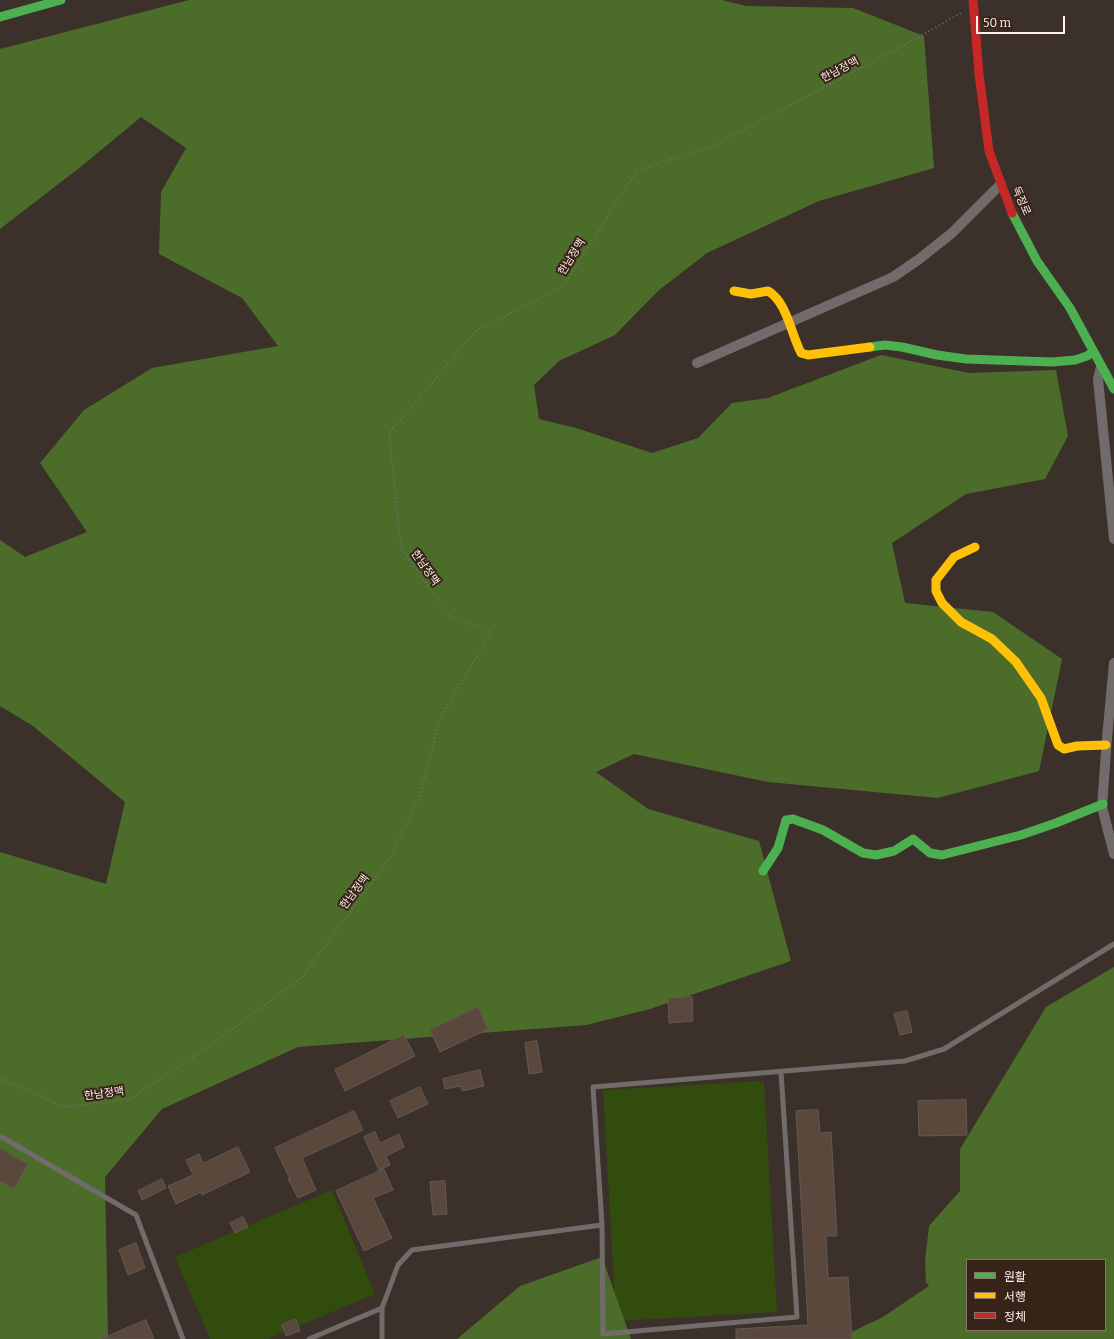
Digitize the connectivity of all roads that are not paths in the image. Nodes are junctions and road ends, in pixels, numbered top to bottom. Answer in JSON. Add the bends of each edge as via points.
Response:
{"nodes":[{"id":1,"x":61,"y":0,"type":"edge"},
{"id":2,"x":973,"y":3,"type":"edge"},
{"id":3,"x":0,"y":17,"type":"edge"},
{"id":4,"x":1001,"y":184,"type":"junction"},
{"id":5,"x":734,"y":291,"type":"dead end"},
{"id":6,"x":789,"y":323,"type":"junction"},
{"id":7,"x":1093,"y":352,"type":"junction"},
{"id":8,"x":697,"y":363,"type":"dead end"},
{"id":9,"x":1105,"y":366,"type":"junction"},
{"id":10,"x":1114,"y":389,"type":"edge"},
{"id":11,"x":1114,"y":539,"type":"edge"},
{"id":12,"x":975,"y":547,"type":"dead end"},
{"id":13,"x":1114,"y":663,"type":"edge"},
{"id":14,"x":1106,"y":745,"type":"junction"},
{"id":15,"x":1103,"y":804,"type":"junction"},
{"id":16,"x":1114,"y":854,"type":"edge"},
{"id":17,"x":763,"y":871,"type":"dead end"},
{"id":18,"x":1114,"y":944,"type":"edge"},
{"id":19,"x":781,"y":1072,"type":"junction"},
{"id":20,"x":0,"y":1136,"type":"edge"},
{"id":21,"x":602,"y":1225,"type":"junction"},
{"id":22,"x":382,"y":1308,"type":"junction"},
{"id":23,"x":183,"y":1339,"type":"edge"},
{"id":24,"x":309,"y":1339,"type":"edge"},
{"id":25,"x":382,"y":1339,"type":"edge"}],
"edges":[{"from":1,"to":3,"type":"street"},
{"from":2,"to":4,"type":"street","name":"독정로","via":[[978,74],[989,151]]},
{"from":4,"to":6,"type":"street","via":[[952,233],[899,273]]},
{"from":4,"to":7,"type":"street","name":"독정로","via":[[1011,211],[1037,261],[1070,308]]},
{"from":5,"to":6,"type":"street","via":[[750,295],[766,291],[773,294]]},
{"from":6,"to":7,"type":"street","via":[[797,347],[801,353],[808,355],[885,345],[966,359],[1052,362],[1075,360]]},
{"from":6,"to":8,"type":"street"},
{"from":7,"to":9,"type":"street","name":"독정로"},
{"from":9,"to":10,"type":"street","name":"독정로"},
{"from":9,"to":11,"type":"street","via":[[1098,379]]},
{"from":12,"to":14,"type":"street","via":[[954,557],[936,580],[936,591],[942,604],[961,622],[992,639],[1016,662],[1040,698],[1058,746],[1064,749]]},
{"from":13,"to":14,"type":"street"},
{"from":14,"to":15,"type":"street"},
{"from":15,"to":16,"type":"street"},
{"from":15,"to":17,"type":"street","via":[[1021,835],[942,855],[930,853],[914,839],[894,851],[876,855],[863,853],[823,830],[793,819],[786,820],[778,850]]},
{"from":18,"to":19,"type":"lane","via":[[944,1049],[905,1061]]},
{"from":19,"to":21,"type":"lane","via":[[593,1087]]},
{"from":19,"to":21,"type":"lane","via":[[797,1317],[603,1334]]},
{"from":20,"to":23,"type":"lane","via":[[136,1215]]},
{"from":21,"to":22,"type":"lane","via":[[412,1250],[398,1265]]},
{"from":22,"to":24,"type":"lane"},
{"from":22,"to":25,"type":"lane"}]}
